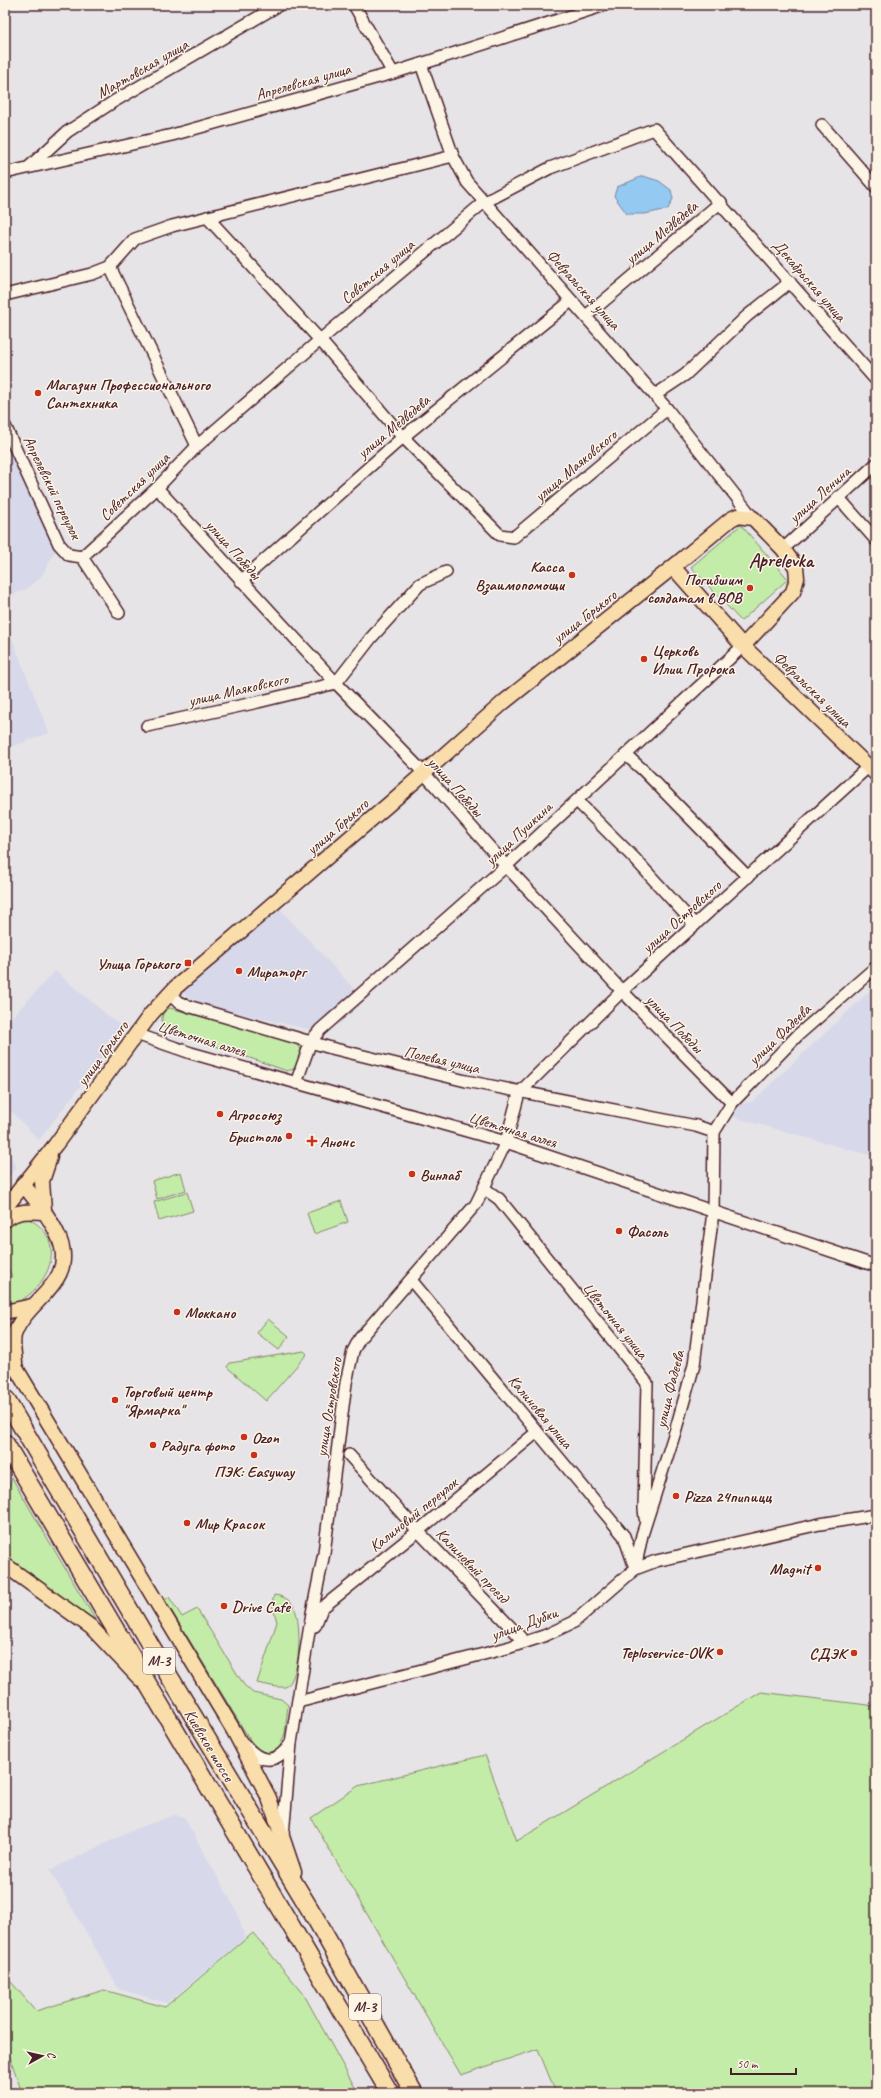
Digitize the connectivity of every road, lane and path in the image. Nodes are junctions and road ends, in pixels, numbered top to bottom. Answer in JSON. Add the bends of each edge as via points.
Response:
{"nodes":[{"id":1,"x":279,"y":5,"type":"edge"},
{"id":2,"x":354,"y":5,"type":"edge"},
{"id":3,"x":605,"y":5,"type":"edge"},
{"id":4,"x":421,"y":64,"type":"junction"},
{"id":5,"x":393,"y":73,"type":"junction"},
{"id":6,"x":822,"y":125,"type":"dead end"},
{"id":7,"x":453,"y":156,"type":"junction"},
{"id":8,"x":28,"y":168,"type":"junction"},
{"id":9,"x":5,"y":173,"type":"edge"},
{"id":10,"x":876,"y":187,"type":"edge"},
{"id":11,"x":721,"y":202,"type":"junction"},
{"id":12,"x":483,"y":203,"type":"junction"},
{"id":13,"x":207,"y":217,"type":"junction"},
{"id":14,"x":110,"y":267,"type":"junction"},
{"id":15,"x":790,"y":282,"type":"junction"},
{"id":16,"x":5,"y":295,"type":"edge"},
{"id":17,"x":571,"y":301,"type":"junction"},
{"id":18,"x":586,"y":316,"type":"junction"},
{"id":19,"x":320,"y":340,"type":"junction"},
{"id":20,"x":876,"y":380,"type":"edge"},
{"id":21,"x":655,"y":395,"type":"junction"},
{"id":22,"x":667,"y":409,"type":"junction"},
{"id":23,"x":5,"y":426,"type":"edge"},
{"id":24,"x":402,"y":437,"type":"junction"},
{"id":25,"x":198,"y":446,"type":"junction"},
{"id":26,"x":876,"y":464,"type":"edge"},
{"id":27,"x":158,"y":488,"type":"junction"},
{"id":28,"x":838,"y":498,"type":"junction"},
{"id":29,"x":754,"y":518,"type":"junction"},
{"id":30,"x":876,"y":540,"type":"edge"},
{"id":31,"x":783,"y":549,"type":"junction"},
{"id":32,"x":82,"y":557,"type":"junction"},
{"id":33,"x":673,"y":567,"type":"junction"},
{"id":34,"x":446,"y":572,"type":"dead end"},
{"id":35,"x":241,"y":581,"type":"junction"},
{"id":36,"x":119,"y":613,"type":"dead end"},
{"id":37,"x":743,"y":646,"type":"junction"},
{"id":38,"x":336,"y":683,"type":"junction"},
{"id":39,"x":147,"y":726,"type":"dead end"},
{"id":40,"x":626,"y":755,"type":"junction"},
{"id":41,"x":872,"y":771,"type":"edge"},
{"id":42,"x":423,"y":772,"type":"junction"},
{"id":43,"x":577,"y":800,"type":"junction"},
{"id":44,"x":506,"y":866,"type":"junction"},
{"id":45,"x":748,"y":877,"type":"junction"},
{"id":46,"x":695,"y":925,"type":"junction"},
{"id":47,"x":876,"y":967,"type":"edge"},
{"id":48,"x":622,"y":991,"type":"junction"},
{"id":49,"x":169,"y":993,"type":"junction"},
{"id":50,"x":136,"y":1034,"type":"junction"},
{"id":51,"x":311,"y":1041,"type":"junction"},
{"id":52,"x":296,"y":1083,"type":"junction"},
{"id":53,"x":519,"y":1093,"type":"junction"},
{"id":54,"x":732,"y":1103,"type":"junction"},
{"id":55,"x":714,"y":1132,"type":"junction"},
{"id":56,"x":506,"y":1142,"type":"junction"},
{"id":57,"x":56,"y":1144,"type":"junction"},
{"id":58,"x":23,"y":1184,"type":"junction"},
{"id":59,"x":485,"y":1189,"type":"junction"},
{"id":60,"x":5,"y":1208,"type":"edge"},
{"id":61,"x":44,"y":1212,"type":"junction"},
{"id":62,"x":713,"y":1212,"type":"junction"},
{"id":63,"x":5,"y":1220,"type":"edge"},
{"id":64,"x":876,"y":1266,"type":"edge"},
{"id":65,"x":411,"y":1280,"type":"junction"},
{"id":66,"x":32,"y":1306,"type":"junction"},
{"id":67,"x":5,"y":1312,"type":"edge"},
{"id":68,"x":5,"y":1350,"type":"edge"},
{"id":69,"x":16,"y":1367,"type":"junction"},
{"id":70,"x":5,"y":1398,"type":"edge"},
{"id":71,"x":538,"y":1432,"type":"junction"},
{"id":72,"x":5,"y":1443,"type":"edge"},
{"id":73,"x":350,"y":1455,"type":"dead end"},
{"id":74,"x":876,"y":1514,"type":"edge"},
{"id":75,"x":646,"y":1523,"type":"junction"},
{"id":76,"x":418,"y":1531,"type":"junction"},
{"id":77,"x":5,"y":1565,"type":"edge"},
{"id":78,"x":635,"y":1569,"type":"junction"},
{"id":79,"x":316,"y":1626,"type":"dead end"},
{"id":80,"x":525,"y":1642,"type":"junction"},
{"id":81,"x":155,"y":1696,"type":"junction"},
{"id":82,"x":298,"y":1702,"type":"junction"},
{"id":83,"x":234,"y":1731,"type":"junction"},
{"id":84,"x":291,"y":1743,"type":"junction"},
{"id":85,"x":283,"y":1837,"type":"junction"},
{"id":86,"x":317,"y":1921,"type":"junction"},
{"id":87,"x":390,"y":2093,"type":"edge"},
{"id":88,"x":414,"y":2093,"type":"edge"}],
"edges":[{"from":1,"to":8,"type":"street","name":"Мартовская улица","via":[[73,128]]},
{"from":2,"to":5,"type":"street"},
{"from":3,"to":4,"type":"street","name":"Апрелевская улица"},
{"from":4,"to":5,"type":"street","name":"Апрелевская улица"},
{"from":4,"to":7,"type":"street","name":"Февральская улица"},
{"from":5,"to":8,"type":"street","name":"Апрелевская улица","via":[[172,136]]},
{"from":6,"to":10,"type":"street"},
{"from":7,"to":12,"type":"street","name":"Февральская улица","via":[[467,182]]},
{"from":7,"to":13,"type":"street"},
{"from":8,"to":9,"type":"street","name":"Апрелевская улица"},
{"from":11,"to":12,"type":"street","name":"Советская улица","via":[[654,129],[550,168]]},
{"from":11,"to":15,"type":"street","name":"Декабрьская улица"},
{"from":11,"to":18,"type":"street","name":"улица Медведева"},
{"from":12,"to":17,"type":"street","name":"Февральская улица","via":[[494,212]]},
{"from":12,"to":19,"type":"street","name":"Советская улица"},
{"from":13,"to":14,"type":"street","via":[[135,239]]},
{"from":13,"to":19,"type":"street"},
{"from":14,"to":16,"type":"street","via":[[92,274]]},
{"from":14,"to":25,"type":"street"},
{"from":15,"to":20,"type":"street","name":"Декабрьская улица"},
{"from":15,"to":21,"type":"street","via":[[747,316],[685,375]]},
{"from":17,"to":18,"type":"street","name":"Февральская улица"},
{"from":17,"to":24,"type":"street","name":"улица Медведева"},
{"from":18,"to":21,"type":"street","name":"Февральская улица"},
{"from":19,"to":24,"type":"street"},
{"from":19,"to":25,"type":"street","name":"Советская улица"},
{"from":21,"to":22,"type":"street","name":"Февральская улица"},
{"from":22,"to":24,"type":"street","name":"улица Маяковского","via":[[514,537],[500,535]]},
{"from":22,"to":29,"type":"street","name":"Февральская улица"},
{"from":23,"to":32,"type":"street","name":"Апрелевский переулок","via":[[59,544],[69,555]]},
{"from":24,"to":35,"type":"street","name":"улица Медведева"},
{"from":25,"to":27,"type":"street","name":"Советская улица"},
{"from":26,"to":28,"type":"street","name":"улица Ленина"},
{"from":27,"to":32,"type":"street","name":"Советская улица"},
{"from":27,"to":35,"type":"street","name":"улица Победы"},
{"from":28,"to":30,"type":"street"},
{"from":28,"to":31,"type":"street","name":"улица Ленина"},
{"from":29,"to":31,"type":"main road"},
{"from":29,"to":33,"type":"main road","name":"улица Горького","via":[[737,516],[731,519]]},
{"from":31,"to":37,"type":"main road","via":[[796,567],[797,578],[793,592]]},
{"from":32,"to":36,"type":"street","name":"Апрелевский переулок"},
{"from":33,"to":37,"type":"main road","name":"Февральская улица"},
{"from":33,"to":42,"type":"main road","name":"улица Горького","via":[[504,702]]},
{"from":34,"to":38,"type":"street","via":[[420,584],[371,638]]},
{"from":35,"to":38,"type":"street","name":"улица Победы"},
{"from":37,"to":40,"type":"street","name":"улица Пушкина"},
{"from":37,"to":41,"type":"main road","name":"Февральская улица"},
{"from":38,"to":39,"type":"street","name":"улица Маяковского"},
{"from":38,"to":42,"type":"street","name":"улица Победы"},
{"from":40,"to":43,"type":"street","name":"улица Пушкина"},
{"from":40,"to":45,"type":"street"},
{"from":41,"to":45,"type":"street","name":"улица Островского"},
{"from":42,"to":44,"type":"street","name":"улица Победы"},
{"from":42,"to":49,"type":"main road","name":"улица Горького","via":[[390,804]]},
{"from":43,"to":44,"type":"street","name":"улица Пушкина"},
{"from":43,"to":46,"type":"street"},
{"from":44,"to":48,"type":"street","name":"улица Победы"},
{"from":44,"to":51,"type":"street","name":"улица Пушкина","via":[[320,1030]]},
{"from":45,"to":46,"type":"street","name":"улица Островского"},
{"from":46,"to":48,"type":"street","name":"улица Островского"},
{"from":47,"to":54,"type":"street","name":"улица Фадеева","via":[[798,1035]]},
{"from":48,"to":53,"type":"street","name":"улица Островского"},
{"from":48,"to":54,"type":"street","name":"улица Победы"},
{"from":49,"to":50,"type":"main road","name":"улица Горького"},
{"from":49,"to":51,"type":"street","name":"Полевая улица","via":[[178,1002],[188,1006]]},
{"from":50,"to":52,"type":"street","name":"Цветочная аллея","via":[[191,1053]]},
{"from":50,"to":57,"type":"main road","name":"улица Горького"},
{"from":51,"to":52,"type":"street"},
{"from":51,"to":53,"type":"street","name":"Полевая улица"},
{"from":52,"to":56,"type":"street","name":"Цветочная аллея"},
{"from":53,"to":55,"type":"street","name":"Полевая улица","via":[[696,1126]]},
{"from":53,"to":56,"type":"street","name":"улица Островского"},
{"from":54,"to":55,"type":"street","name":"улица Фадеева"},
{"from":55,"to":62,"type":"street","name":"улица Фадеева"},
{"from":56,"to":59,"type":"street","name":"улица Островского"},
{"from":56,"to":62,"type":"street","name":"Цветочная аллея"},
{"from":57,"to":58,"type":"main road"},
{"from":57,"to":61,"type":"main road","via":[[43,1175]]},
{"from":58,"to":60,"type":"main road"},
{"from":58,"to":61,"type":"main road"},
{"from":59,"to":65,"type":"street","name":"улица Островского","via":[[462,1222]]},
{"from":59,"to":75,"type":"street","name":"Цветочная улица","via":[[499,1199],[647,1383],[644,1509]]},
{"from":61,"to":63,"type":"main road","via":[[22,1212],[13,1214]]},
{"from":61,"to":66,"type":"main road","via":[[59,1238],[63,1254],[62,1265],[52,1286]]},
{"from":62,"to":64,"type":"street","name":"Цветочная аллея"},
{"from":62,"to":75,"type":"street","name":"улица Фадеева","via":[[694,1365]]},
{"from":65,"to":71,"type":"street","name":"Калиновая улица"},
{"from":65,"to":82,"type":"street","name":"улица Островского","via":[[360,1338],[353,1351],[346,1383],[324,1553]]},
{"from":66,"to":67,"type":"main road"},
{"from":66,"to":69,"type":"main road","via":[[14,1335]]},
{"from":68,"to":69,"type":"main road"},
{"from":69,"to":83,"type":"main road"},
{"from":70,"to":86,"type":"highway","name":"Киевское шоссе","number":"М-3"},
{"from":71,"to":76,"type":"street","name":"Калиновый переулок"},
{"from":71,"to":78,"type":"street","name":"Калиновая улица","via":[[624,1536]]},
{"from":72,"to":81,"type":"highway","name":"Киевское шоссе","number":"М-3"},
{"from":73,"to":76,"type":"street","name":"Калиновый проезд"},
{"from":74,"to":78,"type":"street","name":"улица Дубки","via":[[748,1539],[656,1561]]},
{"from":75,"to":78,"type":"street","name":"улица Фадеева"},
{"from":76,"to":79,"type":"street","name":"Калиновый переулок","via":[[322,1608]]},
{"from":76,"to":80,"type":"street","name":"Калиновый проезд"},
{"from":77,"to":81,"type":"main road","via":[[91,1627]]},
{"from":78,"to":80,"type":"street","name":"улица Дубки","via":[[574,1622]]},
{"from":80,"to":82,"type":"street","name":"улица Дубки"},
{"from":81,"to":87,"type":"highway","name":"Киевское шоссе","number":"М-3"},
{"from":82,"to":84,"type":"street"},
{"from":83,"to":84,"type":"street","via":[[254,1754],[265,1760],[281,1755]]},
{"from":83,"to":85,"type":"main road","via":[[269,1798]]},
{"from":84,"to":85,"type":"street"},
{"from":85,"to":86,"type":"main road","via":[[290,1863]]},
{"from":86,"to":88,"type":"highway","name":"Киевское шоссе","number":"М-3"}]}
